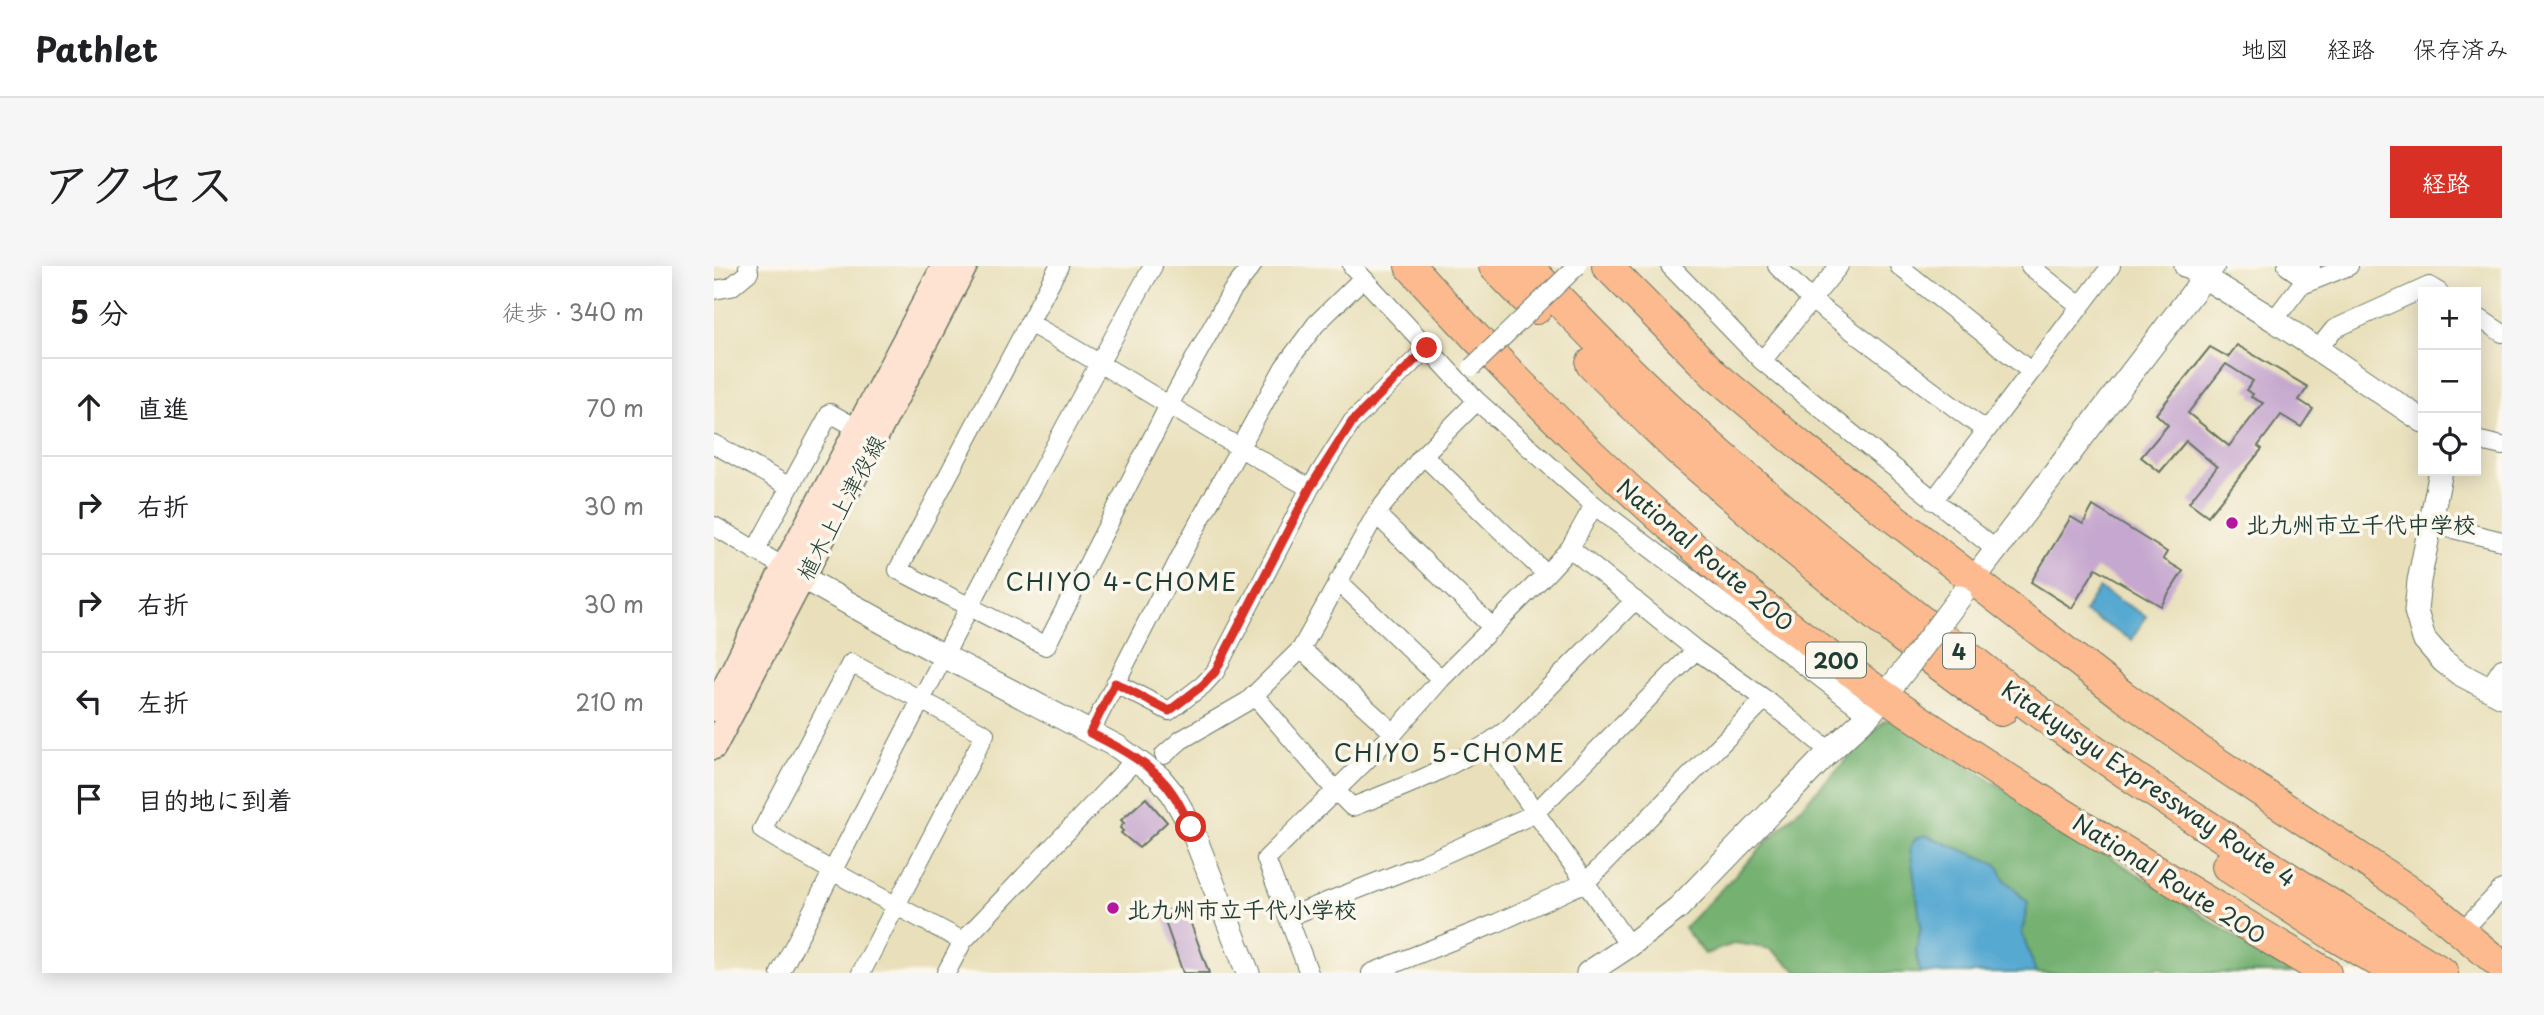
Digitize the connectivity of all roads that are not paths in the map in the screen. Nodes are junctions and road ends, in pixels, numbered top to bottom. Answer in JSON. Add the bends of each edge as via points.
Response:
{"nodes":[{"id":1,"x":748,"y":266,"type":"edge"},
{"id":2,"x":944,"y":266,"type":"edge"},
{"id":3,"x":965,"y":266,"type":"edge"},
{"id":4,"x":1059,"y":266,"type":"edge"},
{"id":5,"x":1153,"y":266,"type":"edge"},
{"id":6,"x":1252,"y":266,"type":"edge"},
{"id":7,"x":1410,"y":266,"type":"edge"},
{"id":8,"x":1496,"y":266,"type":"edge"},
{"id":9,"x":1526,"y":266,"type":"edge"},
{"id":10,"x":1577,"y":266,"type":"edge"},
{"id":11,"x":1606,"y":266,"type":"edge"},
{"id":12,"x":1670,"y":266,"type":"edge"},
{"id":13,"x":1777,"y":266,"type":"edge"},
{"id":14,"x":1839,"y":266,"type":"edge"},
{"id":15,"x":1899,"y":266,"type":"edge"},
{"id":16,"x":2030,"y":266,"type":"edge"},
{"id":17,"x":2111,"y":266,"type":"edge"},
{"id":18,"x":2287,"y":266,"type":"edge"},
{"id":19,"x":2311,"y":266,"type":"edge"},
{"id":20,"x":2349,"y":266,"type":"edge"},
{"id":21,"x":2201,"y":270,"type":"edge"},
{"id":22,"x":1357,"y":272,"type":"edge"},
{"id":23,"x":714,"y":290,"type":"edge"},
{"id":24,"x":2418,"y":291,"type":"edge"},
{"id":25,"x":1811,"y":300,"type":"junction"},
{"id":26,"x":2080,"y":306,"type":"junction"},
{"id":27,"x":2481,"y":319,"type":"edge"},
{"id":28,"x":2274,"y":320,"type":"junction"},
{"id":29,"x":1029,"y":323,"type":"junction"},
{"id":30,"x":2502,"y":333,"type":"edge"},
{"id":31,"x":1427,"y":348,"type":"junction"},
{"id":32,"x":2318,"y":349,"type":"junction"},
{"id":33,"x":1762,"y":361,"type":"junction"},
{"id":34,"x":1100,"y":362,"type":"junction"},
{"id":35,"x":2029,"y":370,"type":"junction"},
{"id":36,"x":1457,"y":381,"type":"junction"},
{"id":37,"x":1477,"y":401,"type":"junction"},
{"id":38,"x":1169,"y":405,"type":"junction"},
{"id":39,"x":2418,"y":418,"type":"edge"},
{"id":40,"x":857,"y":428,"type":"junction"},
{"id":41,"x":1986,"y":431,"type":"junction"},
{"id":42,"x":2481,"y":441,"type":"edge"},
{"id":43,"x":714,"y":444,"type":"edge"},
{"id":44,"x":2502,"y":446,"type":"edge"},
{"id":45,"x":1238,"y":449,"type":"junction"},
{"id":46,"x":1423,"y":455,"type":"junction"},
{"id":47,"x":2440,"y":476,"type":"edge"},
{"id":48,"x":790,"y":487,"type":"junction"},
{"id":49,"x":1310,"y":488,"type":"junction"},
{"id":50,"x":1933,"y":501,"type":"junction"},
{"id":51,"x":1594,"y":505,"type":"junction"},
{"id":52,"x":1376,"y":514,"type":"junction"},
{"id":53,"x":2432,"y":524,"type":"junction"},
{"id":54,"x":714,"y":526,"type":"edge"},
{"id":55,"x":2502,"y":541,"type":"edge"},
{"id":56,"x":1570,"y":548,"type":"junction"},
{"id":57,"x":1995,"y":549,"type":"junction"},
{"id":58,"x":755,"y":551,"type":"junction"},
{"id":59,"x":793,"y":573,"type":"junction"},
{"id":60,"x":1546,"y":574,"type":"junction"},
{"id":61,"x":1338,"y":582,"type":"junction"},
{"id":62,"x":1966,"y":588,"type":"junction"},
{"id":63,"x":1635,"y":600,"type":"junction"},
{"id":64,"x":972,"y":607,"type":"junction"},
{"id":65,"x":1493,"y":628,"type":"junction"},
{"id":66,"x":1301,"y":649,"type":"junction"},
{"id":67,"x":1696,"y":650,"type":"junction"},
{"id":68,"x":944,"y":656,"type":"junction"},
{"id":69,"x":2502,"y":668,"type":"edge"},
{"id":70,"x":1441,"y":679,"type":"junction"},
{"id":71,"x":1115,"y":683,"type":"junction"},
{"id":72,"x":2495,"y":692,"type":"edge"},
{"id":73,"x":1254,"y":695,"type":"junction"},
{"id":74,"x":1765,"y":699,"type":"junction"},
{"id":75,"x":920,"y":701,"type":"junction"},
{"id":76,"x":1876,"y":705,"type":"junction"},
{"id":77,"x":714,"y":709,"type":"edge"},
{"id":78,"x":1090,"y":733,"type":"junction"},
{"id":79,"x":1394,"y":733,"type":"junction"},
{"id":80,"x":1488,"y":744,"type":"junction"},
{"id":81,"x":714,"y":747,"type":"edge"},
{"id":82,"x":1830,"y":751,"type":"junction"},
{"id":83,"x":1164,"y":755,"type":"dead end"},
{"id":84,"x":1135,"y":760,"type":"junction"},
{"id":85,"x":1335,"y":790,"type":"junction"},
{"id":86,"x":1534,"y":814,"type":"junction"},
{"id":87,"x":832,"y":873,"type":"junction"},
{"id":88,"x":1586,"y":881,"type":"junction"},
{"id":89,"x":2502,"y":889,"type":"edge"},
{"id":90,"x":897,"y":905,"type":"junction"},
{"id":91,"x":1288,"y":917,"type":"junction"},
{"id":92,"x":2462,"y":932,"type":"junction"},
{"id":93,"x":962,"y":942,"type":"junction"},
{"id":94,"x":1629,"y":946,"type":"junction"},
{"id":95,"x":2502,"y":967,"type":"edge"},
{"id":96,"x":779,"y":973,"type":"edge"},
{"id":97,"x":860,"y":973,"type":"edge"},
{"id":98,"x":946,"y":973,"type":"edge"},
{"id":99,"x":1248,"y":973,"type":"edge"},
{"id":100,"x":1309,"y":973,"type":"edge"},
{"id":101,"x":1371,"y":973,"type":"edge"},
{"id":102,"x":1588,"y":973,"type":"edge"},
{"id":103,"x":2326,"y":973,"type":"edge"},
{"id":104,"x":2399,"y":973,"type":"edge"},
{"id":105,"x":2442,"y":973,"type":"edge"}],
"edges":[{"from":1,"to":23,"type":"street","via":[[749,272],[731,287]]},
{"from":2,"to":40,"type":"main road","name":"植木上上津役線"},
{"from":3,"to":59,"type":"main road","name":"植木上上津役線"},
{"from":4,"to":29,"type":"street"},
{"from":5,"to":34,"type":"street"},
{"from":6,"to":38,"type":"street","via":[[1232,291]]},
{"from":7,"to":76,"type":"highway","name":"National Route 200","number":"200","via":[[1638,500]]},
{"from":8,"to":104,"type":"highway","name":"Kitakyusyu Expressway Route 4","number":"4","via":[[1676,448],[1903,637],[2162,823]]},
{"from":9,"to":105,"type":"highway","name":"Kitakyusyu Expressway Route 4","number":"4","via":[[1694,433],[1915,617],[2047,718],[2186,813]]},
{"from":10,"to":36,"type":"street","bridge":true},
{"from":11,"to":62,"type":"highway","via":[[1715,375]]},
{"from":12,"to":33,"type":"street"},
{"from":13,"to":25,"type":"street"},
{"from":14,"to":25,"type":"street"},
{"from":15,"to":35,"type":"street"},
{"from":16,"to":26,"type":"street"},
{"from":17,"to":26,"type":"street"},
{"from":18,"to":19,"type":"street","via":[[2297,273]]},
{"from":20,"to":28,"type":"street","via":[[2300,286]]},
{"from":21,"to":28,"type":"street"},
{"from":21,"to":57,"type":"street","via":[[2143,359]]},
{"from":22,"to":31,"type":"street"},
{"from":22,"to":45,"type":"street","via":[[1284,367]]},
{"from":24,"to":32,"type":"street","via":[[2334,329]]},
{"from":25,"to":33,"type":"street"},
{"from":25,"to":41,"type":"street"},
{"from":26,"to":35,"type":"street"},
{"from":27,"to":30,"type":"street"},
{"from":28,"to":32,"type":"street"},
{"from":29,"to":34,"type":"street"},
{"from":29,"to":64,"type":"street","via":[[898,570]]},
{"from":31,"to":36,"type":"street"},
{"from":31,"to":49,"type":"street","via":[[1352,422]]},
{"from":32,"to":39,"type":"street"},
{"from":33,"to":50,"type":"street"},
{"from":34,"to":38,"type":"street"},
{"from":34,"to":64,"type":"street"},
{"from":35,"to":41,"type":"street"},
{"from":36,"to":37,"type":"street"},
{"from":37,"to":46,"type":"street"},
{"from":37,"to":51,"type":"street"},
{"from":38,"to":45,"type":"street"},
{"from":38,"to":64,"type":"street","via":[[1046,646]]},
{"from":40,"to":48,"type":"street","via":[[830,413]]},
{"from":40,"to":59,"type":"main road","name":"植木上上津役線"},
{"from":41,"to":50,"type":"street"},
{"from":42,"to":44,"type":"street"},
{"from":43,"to":48,"type":"street"},
{"from":45,"to":49,"type":"street"},
{"from":45,"to":71,"type":"street"},
{"from":46,"to":52,"type":"street"},
{"from":46,"to":60,"type":"street"},
{"from":47,"to":53,"type":"street"},
{"from":48,"to":58,"type":"street"},
{"from":49,"to":71,"type":"street","via":[[1215,672],[1203,685],[1169,711]]},
{"from":50,"to":57,"type":"street"},
{"from":51,"to":56,"type":"street"},
{"from":51,"to":76,"type":"street"},
{"from":52,"to":61,"type":"street"},
{"from":52,"to":65,"type":"street"},
{"from":53,"to":55,"type":"street"},
{"from":53,"to":72,"type":"street","via":[[2416,611],[2424,639],[2460,674]]},
{"from":54,"to":58,"type":"street"},
{"from":56,"to":60,"type":"street"},
{"from":56,"to":63,"type":"street"},
{"from":57,"to":62,"type":"street"},
{"from":58,"to":59,"type":"street"},
{"from":59,"to":68,"type":"street"},
{"from":59,"to":77,"type":"main road","name":"植木上上津役線"},
{"from":59,"to":81,"type":"main road","name":"植木上上津役線"},
{"from":60,"to":65,"type":"street"},
{"from":61,"to":66,"type":"street"},
{"from":61,"to":70,"type":"street"},
{"from":62,"to":76,"type":"street","bridge":true},
{"from":62,"to":92,"type":"highway","via":[[2422,899]]},
{"from":63,"to":67,"type":"street"},
{"from":63,"to":80,"type":"street"},
{"from":64,"to":68,"type":"street"},
{"from":65,"to":70,"type":"street"},
{"from":66,"to":73,"type":"street"},
{"from":66,"to":79,"type":"street"},
{"from":67,"to":74,"type":"street"},
{"from":67,"to":86,"type":"street"},
{"from":68,"to":75,"type":"street"},
{"from":68,"to":78,"type":"street"},
{"from":69,"to":72,"type":"street"},
{"from":70,"to":79,"type":"street"},
{"from":71,"to":78,"type":"street"},
{"from":73,"to":83,"type":"street"},
{"from":73,"to":85,"type":"street"},
{"from":74,"to":82,"type":"street"},
{"from":74,"to":88,"type":"street"},
{"from":75,"to":87,"type":"street"},
{"from":75,"to":87,"type":"street","via":[[850,663],[762,830]]},
{"from":75,"to":90,"type":"street","via":[[985,734]]},
{"from":76,"to":82,"type":"street"},
{"from":76,"to":103,"type":"highway","name":"National Route 200","number":"200","via":[[1962,749]]},
{"from":78,"to":84,"type":"street"},
{"from":79,"to":85,"type":"street"},
{"from":80,"to":85,"type":"street","via":[[1419,781],[1352,807]]},
{"from":80,"to":86,"type":"street"},
{"from":82,"to":94,"type":"street","via":[[1678,908]]},
{"from":84,"to":93,"type":"street"},
{"from":84,"to":99,"type":"street","via":[[1159,777],[1191,827]]},
{"from":85,"to":91,"type":"street","via":[[1266,859]]},
{"from":86,"to":88,"type":"street"},
{"from":86,"to":91,"type":"street"},
{"from":87,"to":90,"type":"street"},
{"from":87,"to":96,"type":"street"},
{"from":88,"to":94,"type":"street"},
{"from":88,"to":101,"type":"street","via":[[1497,923]]},
{"from":89,"to":92,"type":"street"},
{"from":90,"to":93,"type":"street"},
{"from":90,"to":97,"type":"street"},
{"from":91,"to":100,"type":"street"},
{"from":92,"to":95,"type":"highway"},
{"from":93,"to":98,"type":"street"},
{"from":94,"to":102,"type":"street"}]}
